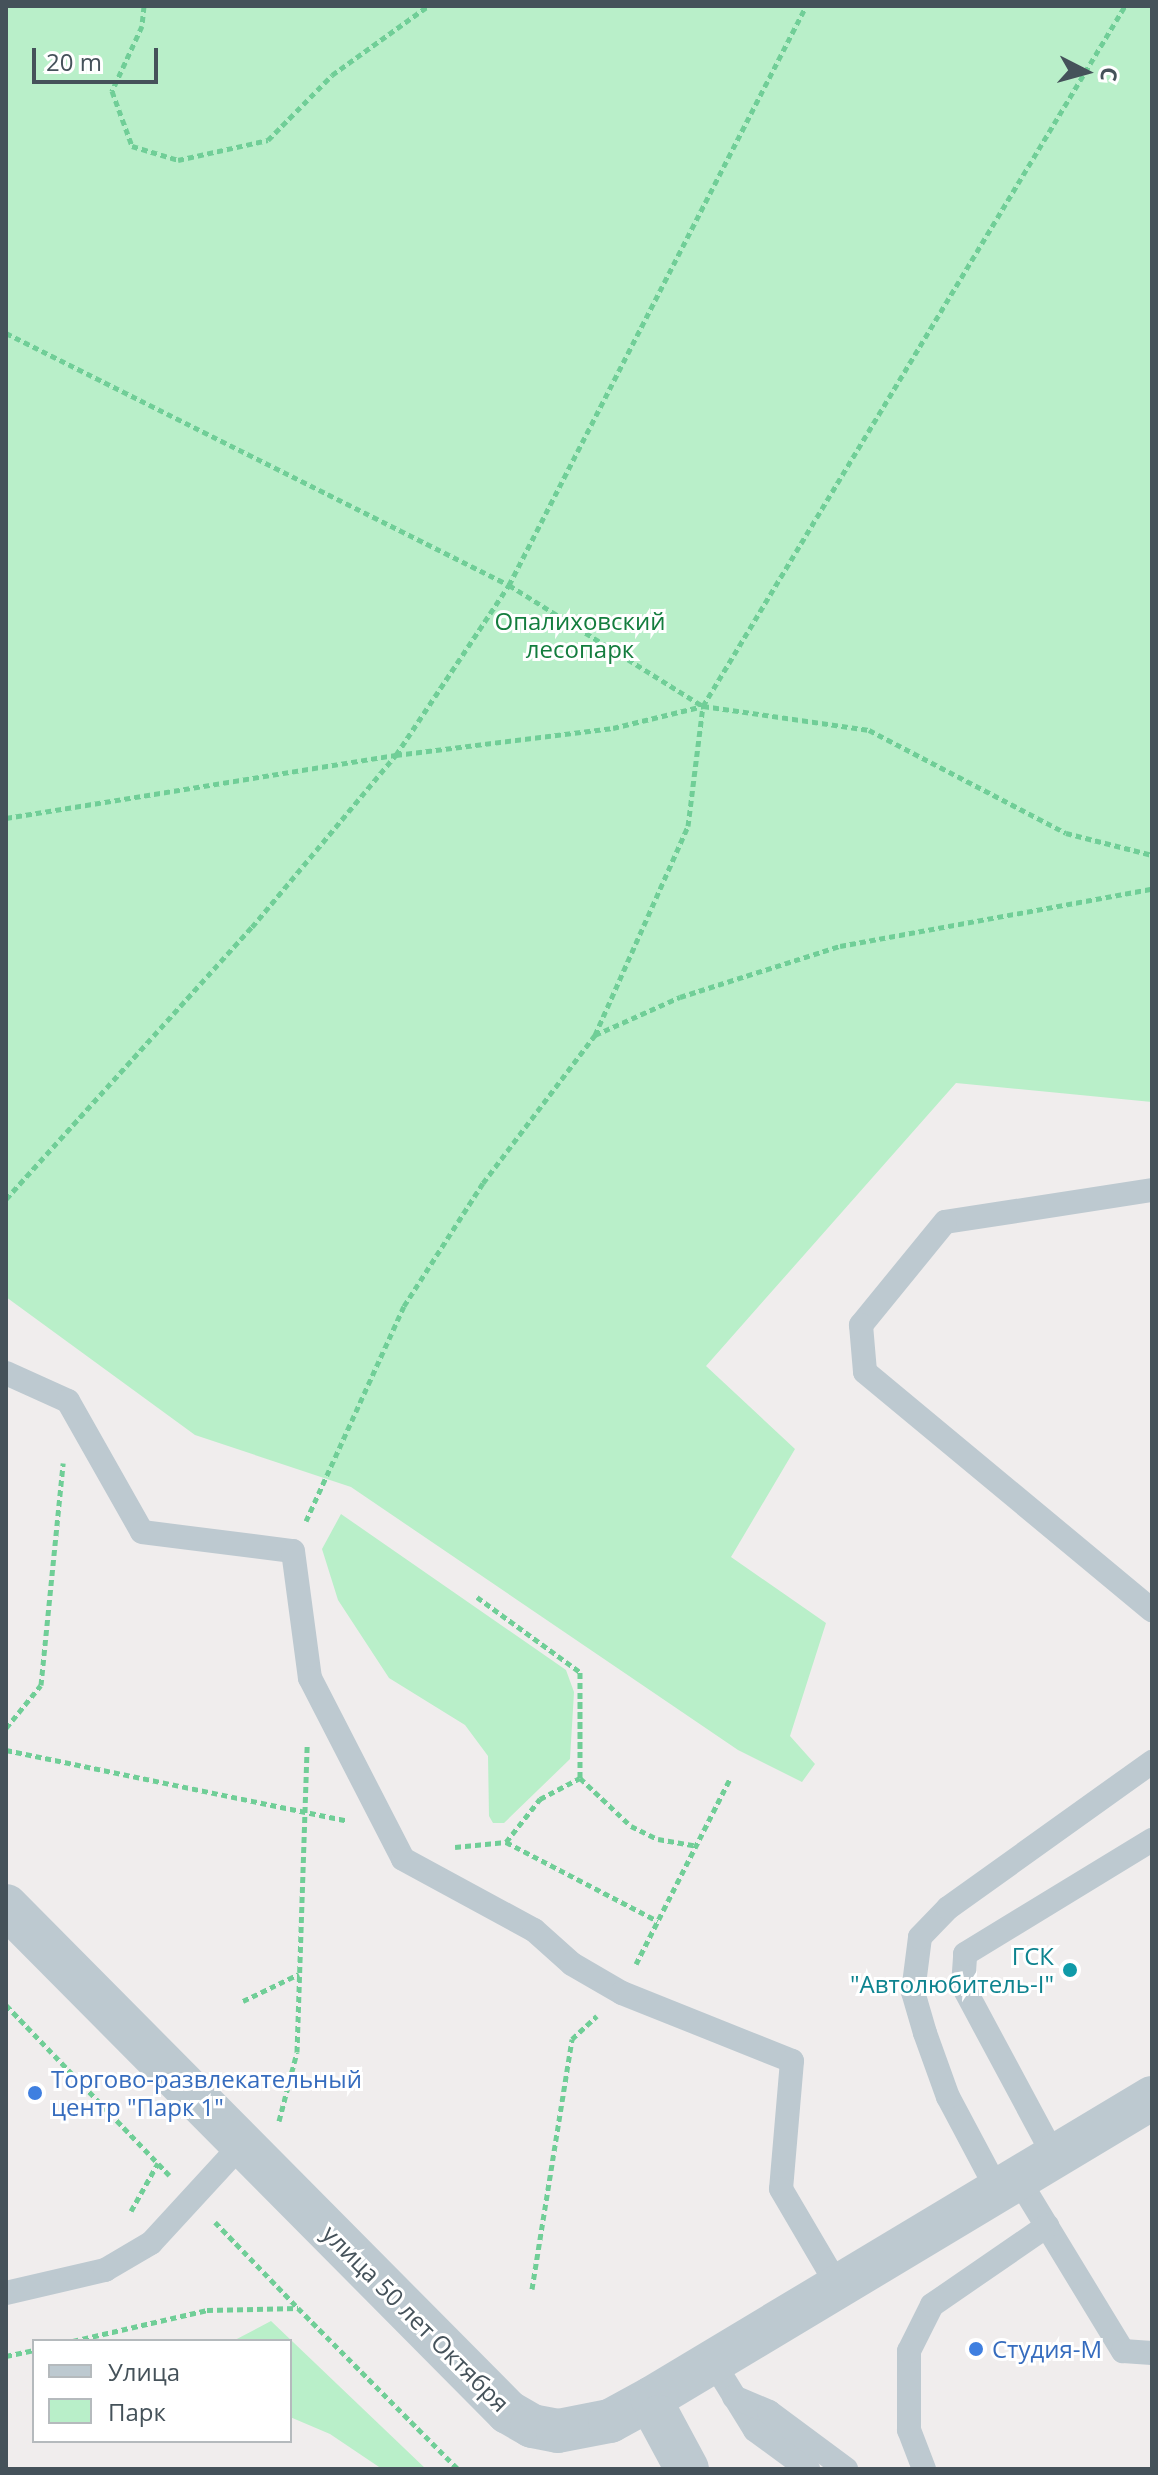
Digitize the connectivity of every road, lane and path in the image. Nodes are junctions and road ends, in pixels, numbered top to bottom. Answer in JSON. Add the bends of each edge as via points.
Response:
{"nodes":[{"id":1,"x":144,"y":6,"type":"edge"},
{"id":2,"x":428,"y":6,"type":"edge"},
{"id":3,"x":806,"y":6,"type":"edge"},
{"id":4,"x":1125,"y":6,"type":"edge"},
{"id":5,"x":6,"y":333,"type":"edge"},
{"id":6,"x":509,"y":585,"type":"junction"},
{"id":7,"x":703,"y":706,"type":"junction"},
{"id":8,"x":396,"y":755,"type":"junction"},
{"id":9,"x":6,"y":818,"type":"edge"},
{"id":10,"x":1152,"y":855,"type":"edge"},
{"id":11,"x":1152,"y":889,"type":"edge"},
{"id":12,"x":595,"y":1035,"type":"junction"},
{"id":13,"x":1152,"y":1190,"type":"edge"},
{"id":14,"x":6,"y":1199,"type":"edge"},
{"id":15,"x":6,"y":1373,"type":"edge"},
{"id":16,"x":68,"y":1401,"type":"junction"},
{"id":17,"x":293,"y":1551,"type":"junction"},
{"id":18,"x":477,"y":1597,"type":"dead end"},
{"id":19,"x":1152,"y":1610,"type":"edge"},
{"id":20,"x":310,"y":1678,"type":"junction"},
{"id":21,"x":6,"y":1728,"type":"edge"},
{"id":22,"x":6,"y":1750,"type":"edge"},
{"id":23,"x":1152,"y":1762,"type":"edge"},
{"id":24,"x":580,"y":1778,"type":"junction"},
{"id":25,"x":730,"y":1779,"type":"dead end"},
{"id":26,"x":304,"y":1812,"type":"junction"},
{"id":27,"x":392,"y":1830,"type":"junction"},
{"id":28,"x":1152,"y":1840,"type":"edge"},
{"id":29,"x":506,"y":1842,"type":"junction"},
{"id":30,"x":696,"y":1846,"type":"junction"},
{"id":31,"x":424,"y":1870,"type":"junction"},
{"id":32,"x":6,"y":1906,"type":"edge"},
{"id":33,"x":658,"y":1921,"type":"junction"},
{"id":34,"x":299,"y":1974,"type":"junction"},
{"id":35,"x":622,"y":1993,"type":"junction"},
{"id":36,"x":243,"y":2001,"type":"dead end"},
{"id":37,"x":6,"y":2005,"type":"edge"},
{"id":38,"x":1152,"y":2098,"type":"edge"},
{"id":39,"x":1053,"y":2154,"type":"junction"},
{"id":40,"x":254,"y":2156,"type":"junction"},
{"id":41,"x":158,"y":2163,"type":"junction"},
{"id":42,"x":1007,"y":2183,"type":"junction"},
{"id":43,"x":190,"y":2196,"type":"junction"},
{"id":44,"x":125,"y":2222,"type":"dead end"},
{"id":45,"x":1047,"y":2226,"type":"junction"},
{"id":46,"x":839,"y":2288,"type":"junction"},
{"id":47,"x":532,"y":2289,"type":"dead end"},
{"id":48,"x":6,"y":2293,"type":"edge"},
{"id":49,"x":298,"y":2308,"type":"junction"},
{"id":50,"x":82,"y":2339,"type":"edge"},
{"id":51,"x":32,"y":2350,"type":"edge"},
{"id":52,"x":1152,"y":2353,"type":"edge"},
{"id":53,"x":6,"y":2356,"type":"edge"},
{"id":54,"x":723,"y":2380,"type":"junction"},
{"id":55,"x":659,"y":2417,"type":"dead end"},
{"id":56,"x":458,"y":2469,"type":"edge"},
{"id":57,"x":687,"y":2469,"type":"edge"},
{"id":58,"x":808,"y":2469,"type":"edge"},
{"id":59,"x":846,"y":2469,"type":"edge"},
{"id":60,"x":924,"y":2469,"type":"edge"}],
"edges":[{"from":1,"to":2,"type":"path","via":[[142,26],[112,91],[132,146],[178,160],[268,140],[332,75]]},
{"from":3,"to":6,"type":"path"},
{"from":4,"to":7,"type":"path"},
{"from":5,"to":6,"type":"path"},
{"from":6,"to":7,"type":"path"},
{"from":6,"to":8,"type":"path"},
{"from":7,"to":8,"type":"path","via":[[613,728]]},
{"from":7,"to":10,"type":"path","via":[[869,730],[1066,833]]},
{"from":7,"to":12,"type":"path","via":[[688,826]]},
{"from":8,"to":9,"type":"path"},
{"from":8,"to":14,"type":"path","via":[[252,927]]},
{"from":11,"to":12,"type":"path","via":[[840,946],[680,997]]},
{"from":12,"to":17,"type":"path","via":[[483,1183],[404,1306]]},
{"from":13,"to":19,"type":"lane","via":[[945,1222],[861,1325],[865,1372]]},
{"from":15,"to":16,"type":"lane"},
{"from":16,"to":17,"type":"lane","via":[[142,1532]]},
{"from":16,"to":21,"type":"path","via":[[41,1685]]},
{"from":17,"to":20,"type":"lane"},
{"from":18,"to":24,"type":"path","via":[[580,1672]]},
{"from":20,"to":26,"type":"path"},
{"from":20,"to":27,"type":"lane"},
{"from":22,"to":26,"type":"path"},
{"from":23,"to":42,"type":"lane","via":[[948,1908],[920,1937],[913,1992],[925,2033],[948,2097]]},
{"from":24,"to":29,"type":"path","via":[[540,1799]]},
{"from":24,"to":30,"type":"path","via":[[631,1826],[658,1839]]},
{"from":25,"to":30,"type":"path"},
{"from":26,"to":27,"type":"path"},
{"from":26,"to":34,"type":"path"},
{"from":27,"to":31,"type":"lane","via":[[403,1859]]},
{"from":28,"to":39,"type":"lane","via":[[965,1954],[963,1986]]},
{"from":29,"to":31,"type":"path","via":[[454,1847]]},
{"from":29,"to":33,"type":"path"},
{"from":30,"to":33,"type":"path"},
{"from":31,"to":35,"type":"lane","via":[[534,1930],[572,1964]]},
{"from":32,"to":40,"type":"street","name":"улица 50 лет Октября"},
{"from":33,"to":35,"type":"path"},
{"from":34,"to":36,"type":"path"},
{"from":34,"to":40,"type":"path","via":[[297,2052]]},
{"from":35,"to":46,"type":"lane","via":[[792,2061],[781,2189]]},
{"from":35,"to":47,"type":"path","via":[[572,2039]]},
{"from":37,"to":41,"type":"path"},
{"from":38,"to":39,"type":"street","name":"улица 50 лет Октября"},
{"from":39,"to":42,"type":"street","name":"улица 50 лет Октября"},
{"from":40,"to":43,"type":"lane"},
{"from":40,"to":54,"type":"street","name":"улица 50 лет Октября","via":[[508,2412],[532,2426],[581,2430]]},
{"from":41,"to":43,"type":"path"},
{"from":41,"to":44,"type":"path"},
{"from":42,"to":45,"type":"lane"},
{"from":42,"to":46,"type":"street","name":"улица 50 лет Октября"},
{"from":43,"to":48,"type":"lane","via":[[151,2243],[105,2270]]},
{"from":43,"to":49,"type":"path"},
{"from":45,"to":52,"type":"lane","via":[[1123,2351]]},
{"from":45,"to":60,"type":"lane","via":[[932,2305],[909,2351],[909,2430]]},
{"from":46,"to":54,"type":"street","name":"улица 50 лет Октября"},
{"from":49,"to":50,"type":"path","via":[[207,2310]]},
{"from":49,"to":56,"type":"path"},
{"from":51,"to":53,"type":"path"},
{"from":54,"to":58,"type":"lane","via":[[755,2430]]},
{"from":54,"to":59,"type":"lane"},
{"from":55,"to":57,"type":"street"}]}
